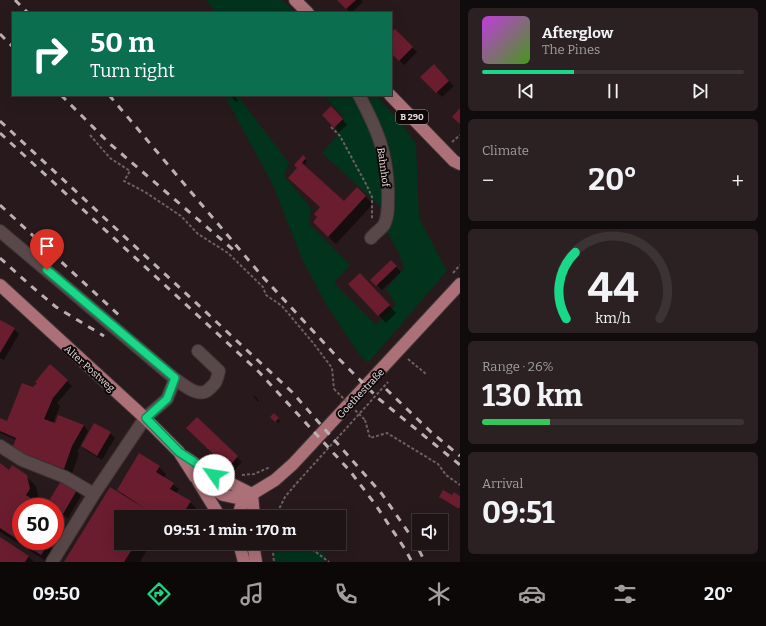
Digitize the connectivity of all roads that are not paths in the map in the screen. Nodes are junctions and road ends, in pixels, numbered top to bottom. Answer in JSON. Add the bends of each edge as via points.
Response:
{"nodes":[{"id":1,"x":295,"y":0,"type":"edge"},
{"id":2,"x":307,"y":12,"type":"edge"},
{"id":3,"x":359,"y":96,"type":"edge"},
{"id":4,"x":391,"y":96,"type":"edge"},
{"id":5,"x":457,"y":163,"type":"edge"},
{"id":6,"x":460,"y":173,"type":"edge"},
{"id":7,"x":0,"y":231,"type":"edge"},
{"id":8,"x":370,"y":238,"type":"road end"},
{"id":9,"x":460,"y":284,"type":"edge"},
{"id":10,"x":0,"y":287,"type":"edge"},
{"id":11,"x":198,"y":352,"type":"dead end"},
{"id":12,"x":175,"y":378,"type":"junction"},
{"id":13,"x":146,"y":418,"type":"junction"},
{"id":14,"x":0,"y":446,"type":"edge"},
{"id":15,"x":179,"y":452,"type":"junction"},
{"id":16,"x":195,"y":477,"type":"junction"},
{"id":17,"x":94,"y":494,"type":"junction"},
{"id":18,"x":252,"y":494,"type":"junction"},
{"id":19,"x":216,"y":510,"type":"edge"},
{"id":20,"x":240,"y":510,"type":"edge"},
{"id":21,"x":253,"y":510,"type":"edge"},
{"id":22,"x":238,"y":550,"type":"edge"},
{"id":23,"x":241,"y":550,"type":"edge"},
{"id":24,"x":253,"y":550,"type":"edge"},
{"id":25,"x":244,"y":561,"type":"edge"},
{"id":26,"x":52,"y":562,"type":"edge"},
{"id":27,"x":256,"y":562,"type":"edge"}],
"edges":[{"from":1,"to":2,"type":"main road"},
{"from":3,"to":8,"type":"street","name":"Bahnhof","via":[[373,122],[382,146],[388,176],[388,206],[384,225]]},
{"from":4,"to":5,"type":"main road","number":"B 290"},
{"from":5,"to":6,"type":"main road","number":"B 290"},
{"from":7,"to":12,"type":"street"},
{"from":9,"to":18,"type":"main road","name":"Goethestraße","via":[[294,464]]},
{"from":10,"to":13,"type":"main road","name":"Alter Postweg"},
{"from":11,"to":12,"type":"street","via":[[219,371],[216,384],[204,393],[198,393]]},
{"from":12,"to":13,"type":"street","via":[[167,399]]},
{"from":13,"to":15,"type":"main road","name":"Alter Postweg"},
{"from":13,"to":17,"type":"street"},
{"from":14,"to":17,"type":"street","via":[[22,460],[65,477]]},
{"from":15,"to":16,"type":"main road","name":"Alter Postweg"},
{"from":15,"to":18,"type":"main road","name":"Alter Postweg","via":[[206,471]]},
{"from":16,"to":18,"type":"main road","name":"Alter Postweg","via":[[223,495],[237,498]]},
{"from":16,"to":19,"type":"main road"},
{"from":17,"to":26,"type":"street"},
{"from":18,"to":20,"type":"main road"},
{"from":18,"to":21,"type":"main road"},
{"from":22,"to":25,"type":"main road"},
{"from":23,"to":25,"type":"main road"},
{"from":24,"to":27,"type":"main road"}]}
